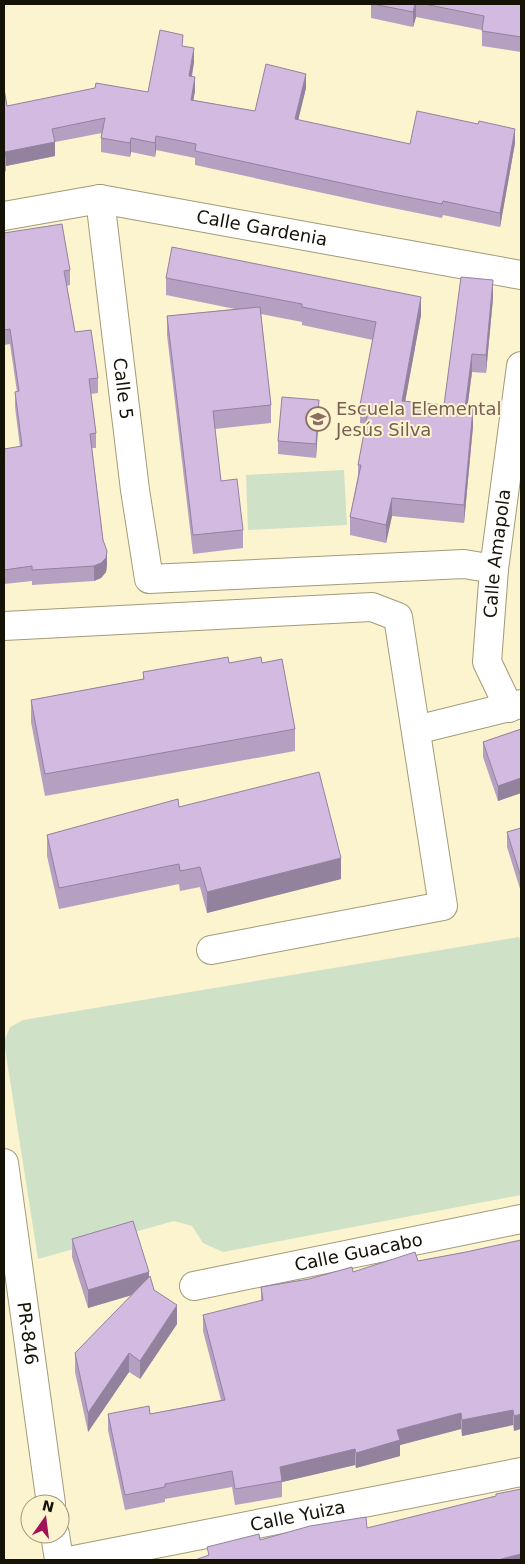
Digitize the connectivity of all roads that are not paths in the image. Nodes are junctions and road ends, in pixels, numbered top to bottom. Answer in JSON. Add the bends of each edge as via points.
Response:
{"nodes":[{"id":1,"x":100,"y":198,"type":"junction"},
{"id":2,"x":4,"y":216,"type":"edge"},
{"id":3,"x":521,"y":274,"type":"edge"},
{"id":4,"x":521,"y":366,"type":"edge"},
{"id":5,"x":494,"y":569,"type":"junction"},
{"id":6,"x":4,"y":626,"type":"edge"},
{"id":7,"x":515,"y":706,"type":"edge"},
{"id":8,"x":416,"y":730,"type":"junction"},
{"id":9,"x":211,"y":950,"type":"dead end"},
{"id":10,"x":4,"y":1163,"type":"edge"},
{"id":11,"x":521,"y":1219,"type":"edge"},
{"id":12,"x":194,"y":1286,"type":"dead end"},
{"id":13,"x":521,"y":1472,"type":"edge"},
{"id":14,"x":50,"y":1494,"type":"edge"},
{"id":15,"x":57,"y":1544,"type":"edge"},
{"id":16,"x":59,"y":1560,"type":"edge"},
{"id":17,"x":74,"y":1560,"type":"edge"}],
"edges":[{"from":1,"to":2,"type":"street","name":"Calle Gardenia"},
{"from":1,"to":3,"type":"street","name":"Calle Gardenia"},
{"from":1,"to":5,"type":"street","name":"Calle 5","via":[[149,580],[464,564]]},
{"from":4,"to":5,"type":"street","name":"Calle Amapola"},
{"from":5,"to":7,"type":"street","name":"Calle Amapola","via":[[487,662]]},
{"from":6,"to":8,"type":"street","via":[[372,607],[398,617]]},
{"from":7,"to":8,"type":"street"},
{"from":8,"to":9,"type":"street","via":[[443,906]]},
{"from":10,"to":14,"type":"street","name":"PR-846","number":"PR-846"},
{"from":11,"to":12,"type":"street","name":"Calle Guacabo"},
{"from":13,"to":17,"type":"street","name":"Calle Yuiza"},
{"from":15,"to":16,"type":"street"}]}
